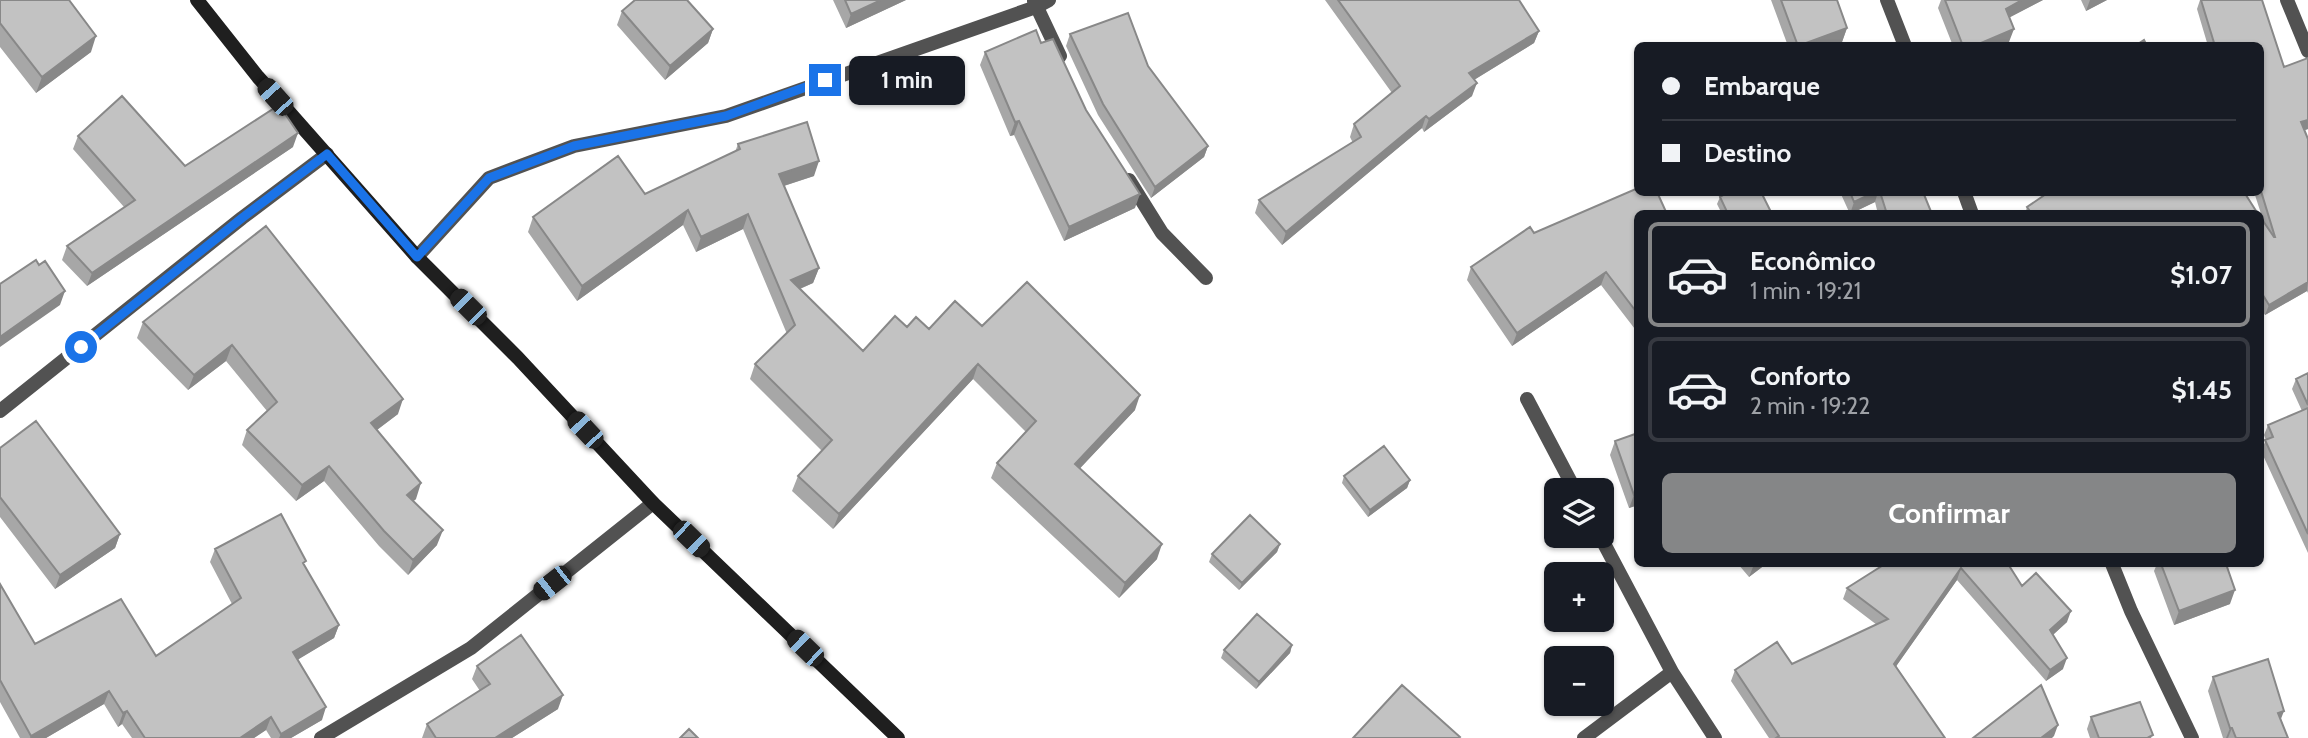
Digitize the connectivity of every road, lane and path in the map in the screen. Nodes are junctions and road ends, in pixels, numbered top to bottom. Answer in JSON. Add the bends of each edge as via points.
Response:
{"nodes":[{"id":1,"x":197,"y":0,"type":"edge"},
{"id":2,"x":1887,"y":0,"type":"edge"},
{"id":3,"x":2287,"y":0,"type":"edge"},
{"id":4,"x":1040,"y":2,"type":"edge"},
{"id":5,"x":1903,"y":42,"type":"edge"},
{"id":6,"x":2308,"y":51,"type":"edge"},
{"id":7,"x":1066,"y":70,"type":"edge"},
{"id":8,"x":327,"y":154,"type":"junction"},
{"id":9,"x":1119,"y":165,"type":"edge"},
{"id":10,"x":417,"y":257,"type":"junction"},
{"id":11,"x":1206,"y":278,"type":"dead end"},
{"id":12,"x":1527,"y":399,"type":"dead end"},
{"id":13,"x":0,"y":411,"type":"edge"},
{"id":14,"x":1569,"y":478,"type":"edge"},
{"id":15,"x":653,"y":503,"type":"junction"},
{"id":16,"x":1606,"y":548,"type":"edge"},
{"id":17,"x":2113,"y":567,"type":"edge"},
{"id":18,"x":1672,"y":672,"type":"junction"},
{"id":19,"x":321,"y":738,"type":"edge"},
{"id":20,"x":898,"y":738,"type":"edge"},
{"id":21,"x":1584,"y":738,"type":"edge"},
{"id":22,"x":1715,"y":738,"type":"edge"},
{"id":23,"x":2192,"y":738,"type":"edge"}],
"edges":[{"from":1,"to":8,"type":"main road","via":[[258,78]]},
{"from":2,"to":5,"type":"street"},
{"from":3,"to":6,"type":"street"},
{"from":4,"to":7,"type":"street"},
{"from":4,"to":10,"type":"street","via":[[726,116],[574,146],[489,178]]},
{"from":8,"to":10,"type":"main road"},
{"from":8,"to":13,"type":"street"},
{"from":9,"to":11,"type":"street","via":[[1163,233]]},
{"from":10,"to":15,"type":"main road"},
{"from":12,"to":14,"type":"street"},
{"from":15,"to":19,"type":"street","via":[[471,648]]},
{"from":15,"to":20,"type":"main road"},
{"from":16,"to":18,"type":"street"},
{"from":17,"to":23,"type":"street"},
{"from":18,"to":21,"type":"street"},
{"from":18,"to":22,"type":"street"}]}
